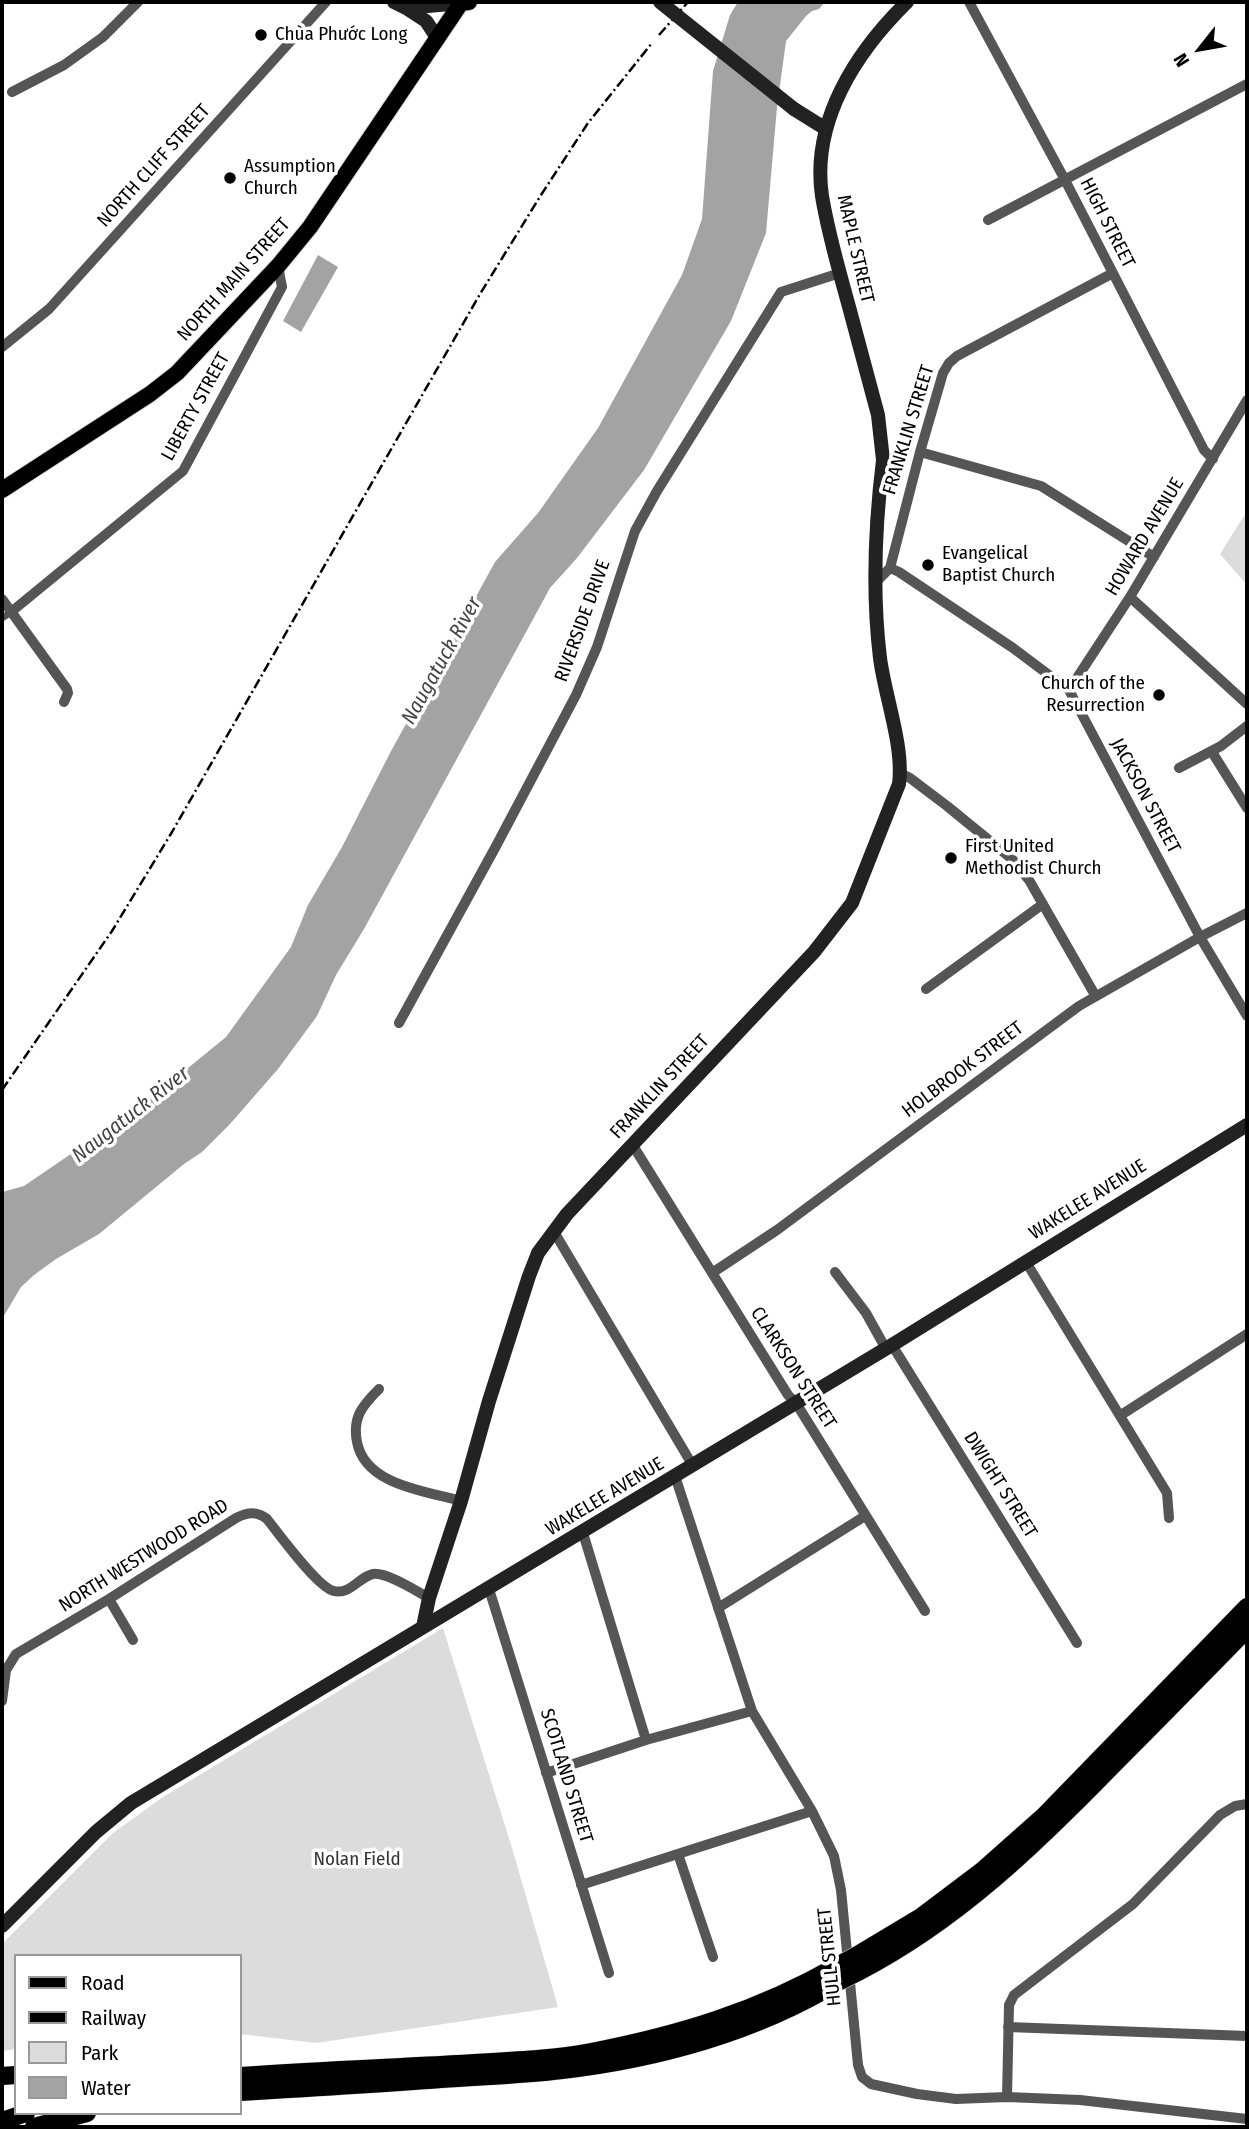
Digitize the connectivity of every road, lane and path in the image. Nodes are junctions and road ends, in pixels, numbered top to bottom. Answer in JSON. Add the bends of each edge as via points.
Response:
{"nodes":[{"id":1,"x":138,"y":2,"type":"edge"},
{"id":2,"x":326,"y":2,"type":"edge"},
{"id":3,"x":464,"y":2,"type":"edge"},
{"id":4,"x":660,"y":2,"type":"edge"},
{"id":5,"x":907,"y":2,"type":"edge"},
{"id":6,"x":969,"y":2,"type":"edge"},
{"id":7,"x":400,"y":5,"type":"edge"},
{"id":8,"x":438,"y":39,"type":"junction"},
{"id":9,"x":1247,"y":84,"type":"edge"},
{"id":10,"x":12,"y":92,"type":"dead end"},
{"id":11,"x":826,"y":129,"type":"junction"},
{"id":12,"x":1065,"y":180,"type":"junction"},
{"id":13,"x":988,"y":220,"type":"dead end"},
{"id":14,"x":278,"y":265,"type":"junction"},
{"id":15,"x":840,"y":273,"type":"junction"},
{"id":16,"x":1113,"y":273,"type":"junction"},
{"id":17,"x":2,"y":347,"type":"edge"},
{"id":18,"x":1247,"y":400,"type":"edge"},
{"id":19,"x":920,"y":452,"type":"junction"},
{"id":20,"x":1213,"y":459,"type":"junction"},
{"id":21,"x":2,"y":490,"type":"edge"},
{"id":22,"x":1154,"y":557,"type":"junction"},
{"id":23,"x":890,"y":568,"type":"junction"},
{"id":24,"x":875,"y":583,"type":"junction"},
{"id":25,"x":1130,"y":597,"type":"junction"},
{"id":26,"x":2,"y":599,"type":"edge"},
{"id":27,"x":6,"y":615,"type":"edge"},
{"id":28,"x":1069,"y":690,"type":"junction"},
{"id":29,"x":64,"y":702,"type":"dead end"},
{"id":30,"x":1247,"y":704,"type":"edge"},
{"id":31,"x":1247,"y":726,"type":"edge"},
{"id":32,"x":1212,"y":752,"type":"junction"},
{"id":33,"x":1179,"y":768,"type":"dead end"},
{"id":34,"x":900,"y":773,"type":"junction"},
{"id":35,"x":1247,"y":808,"type":"edge"},
{"id":36,"x":1043,"y":904,"type":"junction"},
{"id":37,"x":1247,"y":913,"type":"edge"},
{"id":38,"x":1200,"y":937,"type":"junction"},
{"id":39,"x":926,"y":989,"type":"dead end"},
{"id":40,"x":1095,"y":995,"type":"junction"},
{"id":41,"x":1247,"y":1016,"type":"edge"},
{"id":42,"x":399,"y":1023,"type":"dead end"},
{"id":43,"x":1247,"y":1125,"type":"edge"},
{"id":44,"x":632,"y":1144,"type":"junction"},
{"id":45,"x":553,"y":1230,"type":"junction"},
{"id":46,"x":1026,"y":1262,"type":"junction"},
{"id":47,"x":835,"y":1272,"type":"dead end"},
{"id":48,"x":712,"y":1273,"type":"junction"},
{"id":49,"x":1247,"y":1334,"type":"edge"},
{"id":50,"x":889,"y":1347,"type":"junction"},
{"id":51,"x":379,"y":1389,"type":"dead end"},
{"id":52,"x":796,"y":1403,"type":"junction"},
{"id":53,"x":1121,"y":1415,"type":"junction"},
{"id":54,"x":693,"y":1466,"type":"junction"},
{"id":55,"x":675,"y":1476,"type":"junction"},
{"id":56,"x":461,"y":1501,"type":"junction"},
{"id":57,"x":865,"y":1516,"type":"junction"},
{"id":58,"x":1169,"y":1518,"type":"dead end"},
{"id":59,"x":583,"y":1533,"type":"junction"},
{"id":60,"x":489,"y":1588,"type":"junction"},
{"id":61,"x":429,"y":1598,"type":"junction"},
{"id":62,"x":109,"y":1599,"type":"junction"},
{"id":63,"x":1247,"y":1607,"type":"edge"},
{"id":64,"x":718,"y":1608,"type":"junction"},
{"id":65,"x":925,"y":1611,"type":"dead end"},
{"id":66,"x":423,"y":1627,"type":"junction"},
{"id":67,"x":1247,"y":1629,"type":"edge"},
{"id":68,"x":133,"y":1640,"type":"dead end"},
{"id":69,"x":1077,"y":1643,"type":"dead end"},
{"id":70,"x":2,"y":1701,"type":"edge"},
{"id":71,"x":752,"y":1711,"type":"junction"},
{"id":72,"x":646,"y":1740,"type":"junction"},
{"id":73,"x":546,"y":1773,"type":"junction"},
{"id":74,"x":1247,"y":1804,"type":"edge"},
{"id":75,"x":812,"y":1811,"type":"junction"},
{"id":76,"x":678,"y":1854,"type":"junction"},
{"id":77,"x":581,"y":1885,"type":"junction"},
{"id":78,"x":2,"y":1926,"type":"edge"},
{"id":79,"x":713,"y":1957,"type":"dead end"},
{"id":80,"x":857,"y":1964,"type":"junction"},
{"id":81,"x":609,"y":1973,"type":"dead end"},
{"id":82,"x":837,"y":1974,"type":"junction"},
{"id":83,"x":1009,"y":2028,"type":"junction"},
{"id":84,"x":1247,"y":2036,"type":"edge"},
{"id":85,"x":242,"y":2075,"type":"edge"},
{"id":86,"x":242,"y":2092,"type":"edge"},
{"id":87,"x":1007,"y":2097,"type":"junction"},
{"id":88,"x":20,"y":2115,"type":"edge"},
{"id":89,"x":79,"y":2115,"type":"edge"},
{"id":90,"x":1247,"y":2119,"type":"edge"},
{"id":91,"x":2,"y":2121,"type":"edge"},
{"id":92,"x":34,"y":2127,"type":"edge"}],
"edges":[{"from":1,"to":10,"type":"street","via":[[103,37],[64,65]]},
{"from":2,"to":17,"type":"street","name":"NORTH CLIFF STREET","via":[[49,310]]},
{"from":3,"to":7,"type":"main road"},
{"from":3,"to":8,"type":"main road","name":"NORTH MAIN STREET"},
{"from":4,"to":11,"type":"main road","bridge":true,"via":[[794,109]]},
{"from":5,"to":11,"type":"main road","via":[[855,64]]},
{"from":6,"to":12,"type":"street","name":"HIGH STREET"},
{"from":7,"to":8,"type":"main road","via":[[426,22]]},
{"from":8,"to":14,"type":"main road","name":"NORTH MAIN STREET","via":[[310,227]]},
{"from":9,"to":12,"type":"street"},
{"from":11,"to":15,"type":"main road","name":"MAPLE STREET","via":[[822,195]]},
{"from":12,"to":13,"type":"street"},
{"from":12,"to":16,"type":"street","name":"HIGH STREET"},
{"from":14,"to":21,"type":"main road","name":"NORTH MAIN STREET","via":[[177,373]]},
{"from":14,"to":27,"type":"street","name":"LIBERTY STREET","via":[[282,287],[183,471]]},
{"from":15,"to":24,"type":"main road","name":"MAPLE STREET","via":[[882,440]]},
{"from":15,"to":42,"type":"street","name":"RIVERSIDE DRIVE","via":[[781,292],[657,491],[635,531],[597,647],[576,695]]},
{"from":16,"to":19,"type":"street","name":"FRANKLIN STREET","via":[[953,359],[943,373]]},
{"from":16,"to":20,"type":"street","name":"HIGH STREET"},
{"from":18,"to":20,"type":"street","name":"HOWARD AVENUE"},
{"from":19,"to":22,"type":"street","via":[[1041,486]]},
{"from":19,"to":23,"type":"street","name":"FRANKLIN STREET"},
{"from":20,"to":22,"type":"street","name":"HOWARD AVENUE"},
{"from":22,"to":25,"type":"street","name":"HOWARD AVENUE"},
{"from":23,"to":24,"type":"street"},
{"from":23,"to":28,"type":"street","name":"JACKSON STREET"},
{"from":24,"to":34,"type":"main road","name":"FRANKLIN STREET","via":[[880,656]]},
{"from":25,"to":28,"type":"street","name":"HOWARD AVENUE"},
{"from":25,"to":30,"type":"street"},
{"from":26,"to":27,"type":"street"},
{"from":27,"to":29,"type":"street","via":[[67,689]]},
{"from":28,"to":38,"type":"street","name":"JACKSON STREET"},
{"from":31,"to":32,"type":"street"},
{"from":32,"to":33,"type":"street"},
{"from":32,"to":35,"type":"street"},
{"from":34,"to":36,"type":"street","via":[[1012,859]]},
{"from":34,"to":44,"type":"main road","name":"FRANKLIN STREET","via":[[852,903],[814,952]]},
{"from":36,"to":39,"type":"street"},
{"from":36,"to":40,"type":"street"},
{"from":37,"to":38,"type":"street","name":"HOLBROOK STREET"},
{"from":38,"to":40,"type":"street","name":"HOLBROOK STREET"},
{"from":38,"to":41,"type":"street","name":"JACKSON STREET"},
{"from":40,"to":48,"type":"street","name":"HOLBROOK STREET"},
{"from":43,"to":46,"type":"main road","name":"WAKELEE AVENUE"},
{"from":44,"to":45,"type":"main road","name":"FRANKLIN STREET"},
{"from":44,"to":48,"type":"street","name":"CLARKSON STREET"},
{"from":45,"to":54,"type":"street"},
{"from":45,"to":56,"type":"main road","name":"FRANKLIN STREET","via":[[529,1276]]},
{"from":46,"to":50,"type":"main road","name":"WAKELEE AVENUE"},
{"from":46,"to":53,"type":"street"},
{"from":47,"to":50,"type":"street","name":"DWIGHT STREET"},
{"from":48,"to":52,"type":"street","name":"CLARKSON STREET"},
{"from":49,"to":53,"type":"street"},
{"from":50,"to":52,"type":"main road","name":"WAKELEE AVENUE"},
{"from":50,"to":69,"type":"street","name":"DWIGHT STREET"},
{"from":51,"to":56,"type":"street","via":[[363,1404],[356,1425],[366,1463],[394,1482]]},
{"from":52,"to":54,"type":"main road","name":"WAKELEE AVENUE"},
{"from":52,"to":57,"type":"street","name":"CLARKSON STREET"},
{"from":53,"to":58,"type":"street","via":[[1167,1493]]},
{"from":54,"to":55,"type":"main road","name":"WAKELEE AVENUE"},
{"from":55,"to":59,"type":"main road","name":"WAKELEE AVENUE"},
{"from":55,"to":64,"type":"street","name":"HULL STREET"},
{"from":56,"to":61,"type":"main road","name":"FRANKLIN STREET"},
{"from":57,"to":64,"type":"street"},
{"from":57,"to":65,"type":"street","name":"CLARKSON STREET"},
{"from":59,"to":60,"type":"main road","name":"WAKELEE AVENUE"},
{"from":59,"to":72,"type":"street"},
{"from":60,"to":66,"type":"main road","name":"WAKELEE AVENUE"},
{"from":60,"to":73,"type":"street","name":"SCOTLAND STREET"},
{"from":61,"to":62,"type":"street","name":"NORTH WESTWOOD ROAD","via":[[377,1574],[342,1592],[331,1591],[267,1519],[248,1513]]},
{"from":61,"to":66,"type":"main road","name":"FRANKLIN STREET"},
{"from":62,"to":68,"type":"street"},
{"from":62,"to":70,"type":"street","name":"NORTH WESTWOOD ROAD","via":[[16,1654],[6,1670]]},
{"from":63,"to":80,"type":"highway","via":[[1044,1816],[982,1871]]},
{"from":64,"to":71,"type":"street","name":"HULL STREET"},
{"from":66,"to":78,"type":"main road","name":"WAKELEE AVENUE","via":[[131,1803]]},
{"from":67,"to":80,"type":"highway","via":[[1006,1870],[888,1956]]},
{"from":71,"to":72,"type":"street"},
{"from":71,"to":75,"type":"street","name":"HULL STREET"},
{"from":72,"to":73,"type":"street"},
{"from":73,"to":77,"type":"street","name":"SCOTLAND STREET"},
{"from":74,"to":83,"type":"street","via":[[1220,1815],[1133,1904],[1018,1991],[1009,2005]]},
{"from":75,"to":76,"type":"street"},
{"from":75,"to":87,"type":"street","name":"HULL STREET","via":[[829,1843],[841,1890],[862,2077],[871,2084],[917,2095]]},
{"from":76,"to":77,"type":"street"},
{"from":76,"to":79,"type":"street"},
{"from":77,"to":81,"type":"street","name":"SCOTLAND STREET"},
{"from":80,"to":82,"type":"highway","bridge":true},
{"from":82,"to":85,"type":"highway","via":[[696,2027],[589,2052],[508,2061]]},
{"from":82,"to":86,"type":"highway","via":[[808,2000],[761,2020],[670,2050],[605,2064]]},
{"from":83,"to":84,"type":"street"},
{"from":83,"to":87,"type":"street"},
{"from":87,"to":90,"type":"street","name":"HULL STREET","via":[[1097,2101]]},
{"from":88,"to":91,"type":"highway"},
{"from":89,"to":92,"type":"highway"}]}
